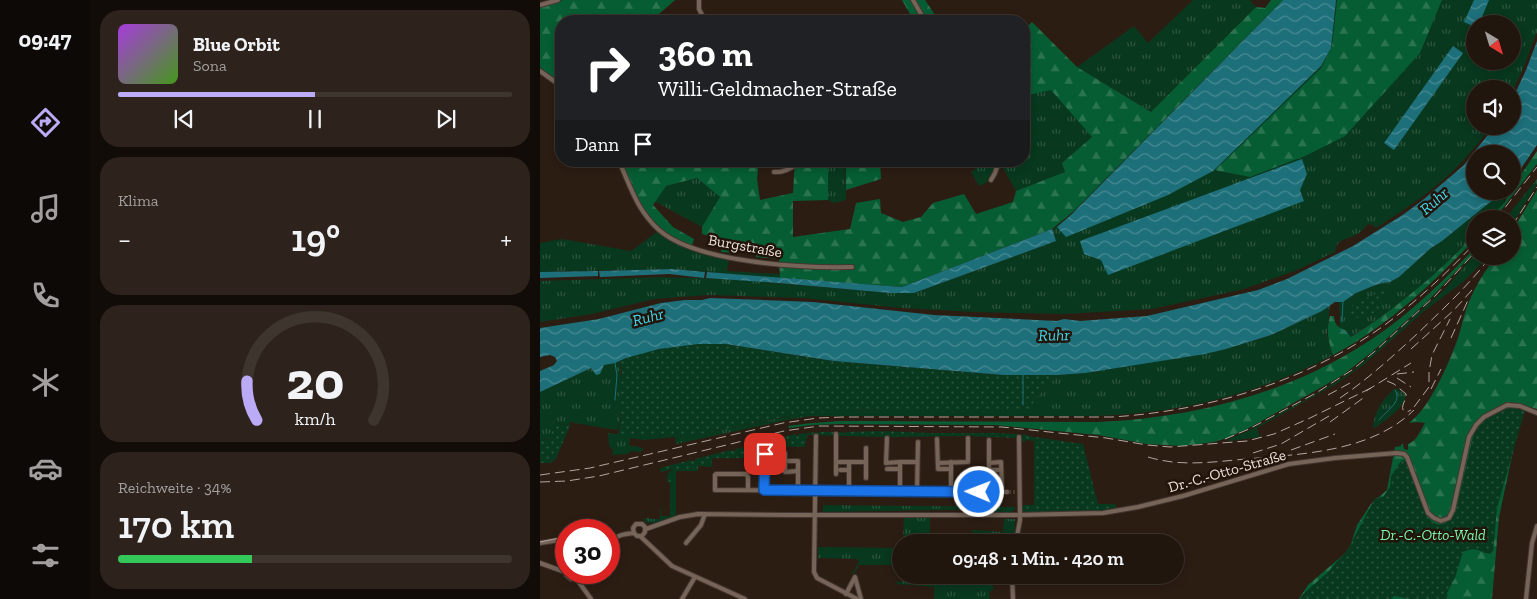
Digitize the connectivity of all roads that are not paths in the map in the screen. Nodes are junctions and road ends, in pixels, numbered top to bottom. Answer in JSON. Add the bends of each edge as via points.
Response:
{"nodes":[{"id":1,"x":558,"y":0,"type":"edge"},
{"id":2,"x":699,"y":0,"type":"edge"},
{"id":3,"x":913,"y":0,"type":"edge"},
{"id":4,"x":540,"y":5,"type":"edge"},
{"id":5,"x":702,"y":15,"type":"edge"},
{"id":6,"x":922,"y":15,"type":"edge"},
{"id":7,"x":540,"y":72,"type":"edge"},
{"id":8,"x":555,"y":82,"type":"edge"},
{"id":9,"x":622,"y":167,"type":"edge"},
{"id":10,"x":792,"y":167,"type":"edge"},
{"id":11,"x":997,"y":167,"type":"edge"},
{"id":12,"x":774,"y":172,"type":"dead end"},
{"id":13,"x":991,"y":180,"type":"dead end"},
{"id":14,"x":852,"y":266,"type":"dead end"},
{"id":15,"x":1537,"y":413,"type":"edge"},
{"id":16,"x":836,"y":434,"type":"dead end"},
{"id":17,"x":816,"y":436,"type":"dead end"},
{"id":18,"x":1019,"y":437,"type":"dead end"},
{"id":19,"x":887,"y":438,"type":"dead end"},
{"id":20,"x":968,"y":438,"type":"dead end"},
{"id":21,"x":938,"y":439,"type":"dead end"},
{"id":22,"x":989,"y":440,"type":"dead end"},
{"id":23,"x":918,"y":442,"type":"dead end"},
{"id":24,"x":866,"y":448,"type":"dead end"},
{"id":25,"x":785,"y":453,"type":"dead end"},
{"id":26,"x":765,"y":454,"type":"dead end"},
{"id":27,"x":785,"y":461,"type":"junction"},
{"id":28,"x":836,"y":462,"type":"junction"},
{"id":29,"x":849,"y":462,"type":"junction"},
{"id":30,"x":866,"y":462,"type":"junction"},
{"id":31,"x":900,"y":462,"type":"junction"},
{"id":32,"x":917,"y":462,"type":"junction"},
{"id":33,"x":938,"y":462,"type":"junction"},
{"id":34,"x":951,"y":462,"type":"junction"},
{"id":35,"x":989,"y":462,"type":"junction"},
{"id":36,"x":886,"y":463,"type":"junction"},
{"id":37,"x":900,"y":469,"type":"junction"},
{"id":38,"x":950,"y":469,"type":"junction"},
{"id":39,"x":849,"y":470,"type":"junction"},
{"id":40,"x":1002,"y":470,"type":"junction"},
{"id":41,"x":798,"y":471,"type":"junction"},
{"id":42,"x":866,"y":478,"type":"dead end"},
{"id":43,"x":748,"y":490,"type":"junction"},
{"id":44,"x":764,"y":490,"type":"junction"},
{"id":45,"x":798,"y":490,"type":"junction"},
{"id":46,"x":816,"y":491,"type":"junction"},
{"id":47,"x":849,"y":491,"type":"junction"},
{"id":48,"x":900,"y":491,"type":"junction"},
{"id":49,"x":917,"y":491,"type":"junction"},
{"id":50,"x":951,"y":491,"type":"junction"},
{"id":51,"x":1002,"y":492,"type":"junction"},
{"id":52,"x":1007,"y":492,"type":"tunnel mouth"},
{"id":53,"x":705,"y":514,"type":"junction"},
{"id":54,"x":815,"y":515,"type":"junction"},
{"id":55,"x":1020,"y":515,"type":"junction"},
{"id":56,"x":1537,"y":526,"type":"edge"},
{"id":57,"x":646,"y":529,"type":"junction"},
{"id":58,"x":634,"y":532,"type":"junction"},
{"id":59,"x":1017,"y":534,"type":"edge"},
{"id":60,"x":620,"y":535,"type":"edge"},
{"id":61,"x":640,"y":536,"type":"junction"},
{"id":62,"x":555,"y":541,"type":"edge"},
{"id":63,"x":540,"y":543,"type":"edge"},
{"id":64,"x":686,"y":543,"type":"dead end"},
{"id":65,"x":540,"y":563,"type":"edge"},
{"id":66,"x":555,"y":567,"type":"edge"},
{"id":67,"x":695,"y":577,"type":"junction"},
{"id":68,"x":580,"y":584,"type":"edge"},
{"id":69,"x":1012,"y":584,"type":"edge"},
{"id":70,"x":846,"y":594,"type":"junction"},
{"id":71,"x":591,"y":599,"type":"edge"},
{"id":72,"x":682,"y":599,"type":"edge"},
{"id":73,"x":745,"y":599,"type":"edge"},
{"id":74,"x":857,"y":599,"type":"edge"},
{"id":75,"x":861,"y":599,"type":"edge"},
{"id":76,"x":1013,"y":599,"type":"edge"},
{"id":77,"x":1526,"y":599,"type":"edge"}],
"edges":[{"from":1,"to":4,"type":"street"},
{"from":2,"to":5,"type":"street"},
{"from":3,"to":6,"type":"street"},
{"from":7,"to":8,"type":"street"},
{"from":9,"to":14,"type":"street","name":"Burgstraße","via":[[637,204],[672,240],[722,256],[798,266]]},
{"from":10,"to":12,"type":"street","via":[[781,173]]},
{"from":11,"to":13,"type":"street"},
{"from":15,"to":55,"type":"street","name":"Dr.-C.-Otto-Straße","via":[[1514,405],[1504,406],[1476,425],[1469,437],[1453,510],[1449,518],[1441,521],[1428,512],[1407,457],[1397,453],[1289,464],[1183,496],[1119,511]]},
{"from":16,"to":28,"type":"street"},
{"from":17,"to":46,"type":"street"},
{"from":18,"to":55,"type":"street","via":[[1017,492]]},
{"from":19,"to":36,"type":"street"},
{"from":20,"to":34,"type":"street","via":[[968,462]]},
{"from":21,"to":33,"type":"street"},
{"from":22,"to":35,"type":"street"},
{"from":23,"to":32,"type":"street"},
{"from":24,"to":30,"type":"street"},
{"from":25,"to":27,"type":"street"},
{"from":26,"to":44,"type":"street"},
{"from":27,"to":41,"type":"street","via":[[798,461]]},
{"from":27,"to":41,"type":"street","via":[[785,472]]},
{"from":28,"to":29,"type":"street"},
{"from":28,"to":39,"type":"street","via":[[838,472]]},
{"from":29,"to":30,"type":"street"},
{"from":29,"to":39,"type":"street"},
{"from":30,"to":42,"type":"street"},
{"from":31,"to":32,"type":"street"},
{"from":31,"to":36,"type":"street"},
{"from":31,"to":37,"type":"street"},
{"from":32,"to":49,"type":"street"},
{"from":33,"to":34,"type":"street"},
{"from":33,"to":38,"type":"street","via":[[938,469]]},
{"from":34,"to":38,"type":"street"},
{"from":35,"to":40,"type":"street","via":[[1002,462]]},
{"from":35,"to":40,"type":"street","via":[[989,470]]},
{"from":36,"to":37,"type":"street","via":[[887,471]]},
{"from":37,"to":48,"type":"street"},
{"from":38,"to":50,"type":"street"},
{"from":39,"to":47,"type":"street"},
{"from":40,"to":51,"type":"street"},
{"from":41,"to":45,"type":"street"},
{"from":43,"to":43,"type":"street","via":[[715,490],[715,475],[746,474]]},
{"from":43,"to":44,"type":"street"},
{"from":44,"to":45,"type":"street"},
{"from":45,"to":46,"type":"street"},
{"from":46,"to":47,"type":"street"},
{"from":46,"to":54,"type":"street"},
{"from":47,"to":48,"type":"street"},
{"from":48,"to":49,"type":"street"},
{"from":49,"to":50,"type":"street"},
{"from":50,"to":51,"type":"street"},
{"from":51,"to":52,"type":"street"},
{"from":53,"to":54,"type":"street","name":"Dr.-C.-Otto-Straße"},
{"from":53,"to":57,"type":"street","name":"Dr.-C.-Otto-Straße","via":[[680,517]]},
{"from":53,"to":64,"type":"street","via":[[701,525]]},
{"from":54,"to":55,"type":"street","name":"Dr.-C.-Otto-Straße"},
{"from":54,"to":70,"type":"street","via":[[816,577]]},
{"from":55,"to":59,"type":"street"},
{"from":56,"to":77,"type":"street"},
{"from":57,"to":58,"type":"street","name":"Dr.-C.-Otto-Straße","via":[[643,524],[638,524]]},
{"from":57,"to":61,"type":"street","name":"Dr.-C.-Otto-Straße"},
{"from":58,"to":60,"type":"street","name":"Dr.-C.-Otto-Straße"},
{"from":58,"to":61,"type":"street"},
{"from":61,"to":67,"type":"street","via":[[672,566]]},
{"from":62,"to":63,"type":"street"},
{"from":65,"to":66,"type":"street"},
{"from":67,"to":72,"type":"street"},
{"from":67,"to":73,"type":"street"},
{"from":68,"to":71,"type":"street"},
{"from":69,"to":76,"type":"street"},
{"from":70,"to":74,"type":"street"},
{"from":70,"to":75,"type":"street","via":[[855,576]]}]}
